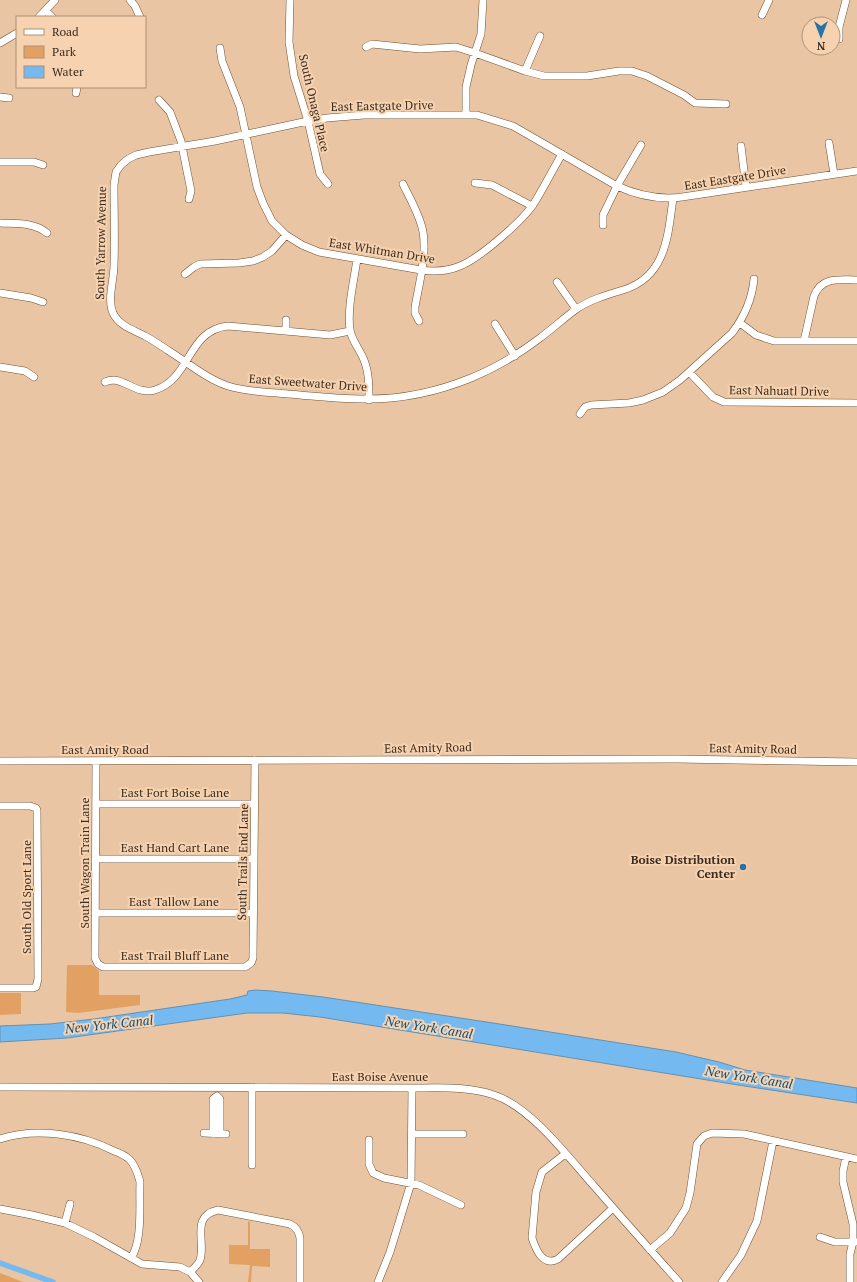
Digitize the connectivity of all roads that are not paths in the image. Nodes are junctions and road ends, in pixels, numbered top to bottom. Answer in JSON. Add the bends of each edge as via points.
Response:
{"nodes":[{"id":1,"x":55,"y":0,"type":"edge"},
{"id":2,"x":130,"y":0,"type":"edge"},
{"id":3,"x":290,"y":0,"type":"edge"},
{"id":4,"x":483,"y":0,"type":"edge"},
{"id":5,"x":769,"y":0,"type":"edge"},
{"id":6,"x":846,"y":0,"type":"edge"},
{"id":7,"x":46,"y":11,"type":"junction"},
{"id":8,"x":762,"y":15,"type":"dead end"},
{"id":9,"x":40,"y":16,"type":"edge"},
{"id":10,"x":51,"y":16,"type":"edge"},
{"id":11,"x":140,"y":16,"type":"edge"},
{"id":12,"x":841,"y":19,"type":"edge"},
{"id":13,"x":16,"y":34,"type":"edge"},
{"id":14,"x":540,"y":36,"type":"dead end"},
{"id":15,"x":0,"y":43,"type":"edge"},
{"id":16,"x":366,"y":47,"type":"dead end"},
{"id":17,"x":220,"y":48,"type":"dead end"},
{"id":18,"x":475,"y":52,"type":"junction"},
{"id":19,"x":525,"y":71,"type":"junction"},
{"id":20,"x":0,"y":97,"type":"edge"},
{"id":21,"x":9,"y":98,"type":"dead end"},
{"id":22,"x":159,"y":100,"type":"dead end"},
{"id":23,"x":726,"y":104,"type":"dead end"},
{"id":24,"x":466,"y":116,"type":"junction"},
{"id":25,"x":308,"y":121,"type":"junction"},
{"id":26,"x":246,"y":135,"type":"junction"},
{"id":27,"x":830,"y":143,"type":"dead end"},
{"id":28,"x":642,"y":145,"type":"dead end"},
{"id":29,"x":741,"y":146,"type":"dead end"},
{"id":30,"x":182,"y":147,"type":"junction"},
{"id":31,"x":562,"y":154,"type":"junction"},
{"id":32,"x":0,"y":162,"type":"edge"},
{"id":33,"x":43,"y":164,"type":"dead end"},
{"id":34,"x":857,"y":171,"type":"edge"},
{"id":35,"x":116,"y":172,"type":"joint"},
{"id":36,"x":834,"y":174,"type":"junction"},
{"id":37,"x":475,"y":183,"type":"dead end"},
{"id":38,"x":328,"y":184,"type":"dead end"},
{"id":39,"x":403,"y":184,"type":"dead end"},
{"id":40,"x":617,"y":186,"type":"junction"},
{"id":41,"x":746,"y":187,"type":"junction"},
{"id":42,"x":673,"y":198,"type":"junction"},
{"id":43,"x":189,"y":199,"type":"dead end"},
{"id":44,"x":532,"y":206,"type":"junction"},
{"id":45,"x":0,"y":223,"type":"edge"},
{"id":46,"x":603,"y":225,"type":"dead end"},
{"id":47,"x":47,"y":233,"type":"dead end"},
{"id":48,"x":286,"y":235,"type":"junction"},
{"id":49,"x":357,"y":259,"type":"junction"},
{"id":50,"x":421,"y":270,"type":"junction"},
{"id":51,"x":185,"y":274,"type":"dead end"},
{"id":52,"x":754,"y":279,"type":"dead end"},
{"id":53,"x":857,"y":280,"type":"edge"},
{"id":54,"x":557,"y":282,"type":"dead end"},
{"id":55,"x":0,"y":293,"type":"edge"},
{"id":56,"x":43,"y":302,"type":"dead end"},
{"id":57,"x":576,"y":309,"type":"junction"},
{"id":58,"x":113,"y":314,"type":"joint"},
{"id":59,"x":286,"y":320,"type":"dead end"},
{"id":60,"x":419,"y":322,"type":"dead end"},
{"id":61,"x":740,"y":323,"type":"junction"},
{"id":62,"x":495,"y":324,"type":"dead end"},
{"id":63,"x":350,"y":330,"type":"junction"},
{"id":64,"x":286,"y":331,"type":"junction"},
{"id":65,"x":804,"y":341,"type":"junction"},
{"id":66,"x":857,"y":341,"type":"edge"},
{"id":67,"x":515,"y":356,"type":"junction"},
{"id":68,"x":186,"y":362,"type":"junction"},
{"id":69,"x":0,"y":367,"type":"edge"},
{"id":70,"x":689,"y":372,"type":"junction"},
{"id":71,"x":34,"y":377,"type":"dead end"},
{"id":72,"x":105,"y":382,"type":"dead end"},
{"id":73,"x":369,"y":400,"type":"junction"},
{"id":74,"x":857,"y":403,"type":"edge"},
{"id":75,"x":580,"y":414,"type":"dead end"},
{"id":76,"x":255,"y":760,"type":"junction"},
{"id":77,"x":0,"y":761,"type":"edge"},
{"id":78,"x":96,"y":761,"type":"junction"},
{"id":79,"x":857,"y":762,"type":"edge"},
{"id":80,"x":96,"y":804,"type":"junction"},
{"id":81,"x":254,"y":804,"type":"junction"},
{"id":82,"x":0,"y":806,"type":"edge"},
{"id":83,"x":96,"y":859,"type":"junction"},
{"id":84,"x":254,"y":859,"type":"junction"},
{"id":85,"x":95,"y":913,"type":"junction"},
{"id":86,"x":253,"y":913,"type":"junction"},
{"id":87,"x":251,"y":963,"type":"joint"},
{"id":88,"x":98,"y":964,"type":"joint"},
{"id":89,"x":0,"y":988,"type":"edge"},
{"id":90,"x":0,"y":1087,"type":"edge"},
{"id":91,"x":217,"y":1087,"type":"junction"},
{"id":92,"x":252,"y":1087,"type":"junction"},
{"id":93,"x":412,"y":1088,"type":"junction"},
{"id":94,"x":204,"y":1133,"type":"dead end"},
{"id":95,"x":412,"y":1134,"type":"junction"},
{"id":96,"x":463,"y":1134,"type":"dead end"},
{"id":97,"x":0,"y":1139,"type":"edge"},
{"id":98,"x":368,"y":1140,"type":"dead end"},
{"id":99,"x":774,"y":1141,"type":"junction"},
{"id":100,"x":565,"y":1154,"type":"junction"},
{"id":101,"x":846,"y":1157,"type":"junction"},
{"id":102,"x":857,"y":1160,"type":"edge"},
{"id":103,"x":252,"y":1165,"type":"dead end"},
{"id":104,"x":411,"y":1183,"type":"junction"},
{"id":105,"x":70,"y":1204,"type":"dead end"},
{"id":106,"x":461,"y":1205,"type":"dead end"},
{"id":107,"x":613,"y":1208,"type":"junction"},
{"id":108,"x":0,"y":1209,"type":"edge"},
{"id":109,"x":65,"y":1223,"type":"junction"},
{"id":110,"x":820,"y":1237,"type":"dead end"},
{"id":111,"x":855,"y":1242,"type":"edge"},
{"id":112,"x":650,"y":1250,"type":"junction"},
{"id":113,"x":132,"y":1258,"type":"junction"},
{"id":114,"x":190,"y":1272,"type":"junction"},
{"id":115,"x":199,"y":1282,"type":"edge"},
{"id":116,"x":300,"y":1282,"type":"edge"},
{"id":117,"x":378,"y":1282,"type":"edge"},
{"id":118,"x":679,"y":1282,"type":"edge"},
{"id":119,"x":722,"y":1282,"type":"edge"},
{"id":120,"x":850,"y":1282,"type":"edge"}],
"edges":[{"from":1,"to":7,"type":"street"},
{"from":2,"to":11,"type":"street"},
{"from":3,"to":25,"type":"street","name":"South Onaga Place","via":[[291,58]]},
{"from":4,"to":18,"type":"street","via":[[482,30]]},
{"from":5,"to":8,"type":"street"},
{"from":6,"to":12,"type":"street"},
{"from":7,"to":9,"type":"street"},
{"from":7,"to":10,"type":"street"},
{"from":13,"to":15,"type":"street"},
{"from":14,"to":19,"type":"street"},
{"from":16,"to":18,"type":"street","via":[[372,44],[407,49],[456,47]]},
{"from":17,"to":26,"type":"street","name":"East Whitman Drive","via":[[222,61],[240,107]]},
{"from":18,"to":19,"type":"street"},
{"from":18,"to":24,"type":"street","via":[[466,87]]},
{"from":19,"to":23,"type":"street","via":[[544,76],[587,76],[632,71],[684,95],[695,104]]},
{"from":20,"to":21,"type":"street"},
{"from":22,"to":30,"type":"street","via":[[170,112]]},
{"from":24,"to":25,"type":"street","name":"East Eastgate Drive","via":[[364,115]]},
{"from":24,"to":31,"type":"street","name":"East Eastgate Drive","via":[[477,116],[513,126]]},
{"from":25,"to":26,"type":"street","name":"East Eastgate Drive"},
{"from":25,"to":38,"type":"street","name":"South Onaga Place","via":[[320,174]]},
{"from":26,"to":30,"type":"street","name":"East Eastgate Drive"},
{"from":26,"to":48,"type":"street","name":"East Whitman Drive","via":[[263,203],[272,221]]},
{"from":27,"to":36,"type":"street"},
{"from":28,"to":40,"type":"street"},
{"from":29,"to":41,"type":"street"},
{"from":30,"to":35,"type":"street","name":"East Eastgate Drive","via":[[136,155],[128,159]]},
{"from":30,"to":43,"type":"street","via":[[191,191]]},
{"from":31,"to":40,"type":"street","name":"East Eastgate Drive"},
{"from":31,"to":44,"type":"street","name":"East Whitman Drive"},
{"from":32,"to":33,"type":"street"},
{"from":34,"to":36,"type":"street","name":"East Eastgate Drive"},
{"from":35,"to":58,"type":"street","name":"South Yarrow Avenue","via":[[114,265],[110,302]]},
{"from":36,"to":41,"type":"street","name":"East Eastgate Drive"},
{"from":37,"to":44,"type":"street","via":[[492,185]]},
{"from":39,"to":50,"type":"street","via":[[423,233]]},
{"from":40,"to":42,"type":"street","name":"East Eastgate Drive","via":[[646,197]]},
{"from":40,"to":46,"type":"street","via":[[603,215]]},
{"from":41,"to":42,"type":"street","name":"East Eastgate Drive"},
{"from":42,"to":57,"type":"street","name":"East Sweetwater Drive","via":[[666,245],[658,264],[637,284],[599,297]]},
{"from":44,"to":50,"type":"street","name":"East Whitman Drive","via":[[506,233],[462,265],[434,272]]},
{"from":45,"to":47,"type":"street","via":[[26,224],[41,228]]},
{"from":48,"to":49,"type":"street","name":"East Whitman Drive","via":[[319,252]]},
{"from":48,"to":51,"type":"street","via":[[272,251],[253,261],[200,264]]},
{"from":49,"to":50,"type":"street","name":"East Whitman Drive"},
{"from":49,"to":63,"type":"street","via":[[349,315]]},
{"from":50,"to":60,"type":"street","via":[[415,307]]},
{"from":52,"to":61,"type":"street","via":[[752,294]]},
{"from":53,"to":65,"type":"street","via":[[828,281],[821,284],[817,290]]},
{"from":54,"to":57,"type":"street"},
{"from":55,"to":56,"type":"street"},
{"from":57,"to":67,"type":"street","name":"East Sweetwater Drive"},
{"from":58,"to":68,"type":"street","name":"East Sweetwater Drive","via":[[121,324]]},
{"from":59,"to":64,"type":"street"},
{"from":61,"to":65,"type":"street","via":[[768,340]]},
{"from":61,"to":70,"type":"street"},
{"from":62,"to":67,"type":"street"},
{"from":63,"to":64,"type":"street","via":[[330,335]]},
{"from":63,"to":73,"type":"street","via":[[366,366]]},
{"from":64,"to":68,"type":"street","via":[[217,327],[202,337]]},
{"from":65,"to":66,"type":"street"},
{"from":67,"to":73,"type":"street","name":"East Sweetwater Drive","via":[[471,378],[436,390]]},
{"from":68,"to":72,"type":"street","via":[[169,383],[155,390],[142,391],[114,380]]},
{"from":68,"to":73,"type":"street","name":"East Sweetwater Drive","via":[[227,385],[242,389]]},
{"from":69,"to":71,"type":"street","via":[[25,372]]},
{"from":70,"to":74,"type":"street","name":"East Nahuatl Drive","via":[[713,397],[724,402]]},
{"from":70,"to":75,"type":"street","via":[[669,388],[650,398],[629,403],[591,405],[585,407]]},
{"from":76,"to":78,"type":"street","name":"East Amity Road"},
{"from":76,"to":79,"type":"street","name":"East Amity Road","via":[[676,759]]},
{"from":76,"to":81,"type":"street","name":"South Trails End Lane"},
{"from":77,"to":78,"type":"street","name":"East Amity Road"},
{"from":78,"to":80,"type":"street","name":"South Wagon Train Lane"},
{"from":80,"to":81,"type":"street","name":"East Fort Boise Lane"},
{"from":80,"to":83,"type":"street","name":"South Wagon Train Lane"},
{"from":81,"to":84,"type":"street","name":"South Trails End Lane"},
{"from":82,"to":89,"type":"street","name":"South Old Sport Lane","via":[[36,808],[38,897],[36,987]]},
{"from":83,"to":84,"type":"street","name":"East Hand Cart Lane"},
{"from":83,"to":85,"type":"street","name":"South Wagon Train Lane"},
{"from":84,"to":86,"type":"street","name":"South Trails End Lane"},
{"from":85,"to":86,"type":"street","name":"East Tallow Lane"},
{"from":85,"to":88,"type":"street","name":"South Wagon Train Lane","via":[[95,958]]},
{"from":86,"to":87,"type":"street","name":"South Trails End Lane"},
{"from":87,"to":88,"type":"street","name":"East Trail Bluff Lane","via":[[245,967],[103,967]]},
{"from":90,"to":91,"type":"street","name":"East Boise Avenue"},
{"from":91,"to":92,"type":"street","name":"East Boise Avenue"},
{"from":91,"to":94,"type":"street","via":[[217,1096],[220,1099],[220,1134]]},
{"from":92,"to":93,"type":"street","name":"East Boise Avenue"},
{"from":92,"to":103,"type":"street"},
{"from":93,"to":95,"type":"street"},
{"from":93,"to":100,"type":"street","name":"East Boise Avenue","via":[[464,1089],[495,1095],[514,1104],[532,1118]]},
{"from":95,"to":96,"type":"street"},
{"from":95,"to":104,"type":"street"},
{"from":97,"to":113,"type":"street","via":[[53,1133],[96,1142],[131,1160],[140,1182],[139,1241]]},
{"from":98,"to":104,"type":"street","via":[[369,1164],[373,1173],[384,1178]]},
{"from":99,"to":101,"type":"street"},
{"from":99,"to":112,"type":"street","via":[[735,1133],[712,1133],[704,1136],[697,1144],[686,1208],[670,1233]]},
{"from":99,"to":119,"type":"street","via":[[757,1221],[741,1255]]},
{"from":100,"to":107,"type":"street","name":"East Boise Avenue"},
{"from":100,"to":107,"type":"street","via":[[542,1172],[536,1192],[532,1238],[540,1256],[547,1261],[558,1259]]},
{"from":101,"to":102,"type":"street"},
{"from":101,"to":111,"type":"street","via":[[843,1182]]},
{"from":104,"to":106,"type":"street"},
{"from":104,"to":117,"type":"street"},
{"from":105,"to":109,"type":"street"},
{"from":107,"to":112,"type":"street","name":"East Boise Avenue"},
{"from":108,"to":109,"type":"street"},
{"from":109,"to":113,"type":"street"},
{"from":110,"to":111,"type":"street","via":[[835,1242]]},
{"from":111,"to":120,"type":"street","via":[[850,1254]]},
{"from":112,"to":118,"type":"street","name":"East Boise Avenue"},
{"from":113,"to":114,"type":"street","via":[[142,1264],[180,1267]]},
{"from":114,"to":115,"type":"street"},
{"from":114,"to":116,"type":"street","via":[[200,1260],[201,1224],[208,1214],[218,1210],[290,1224],[297,1229],[300,1238]]}]}
